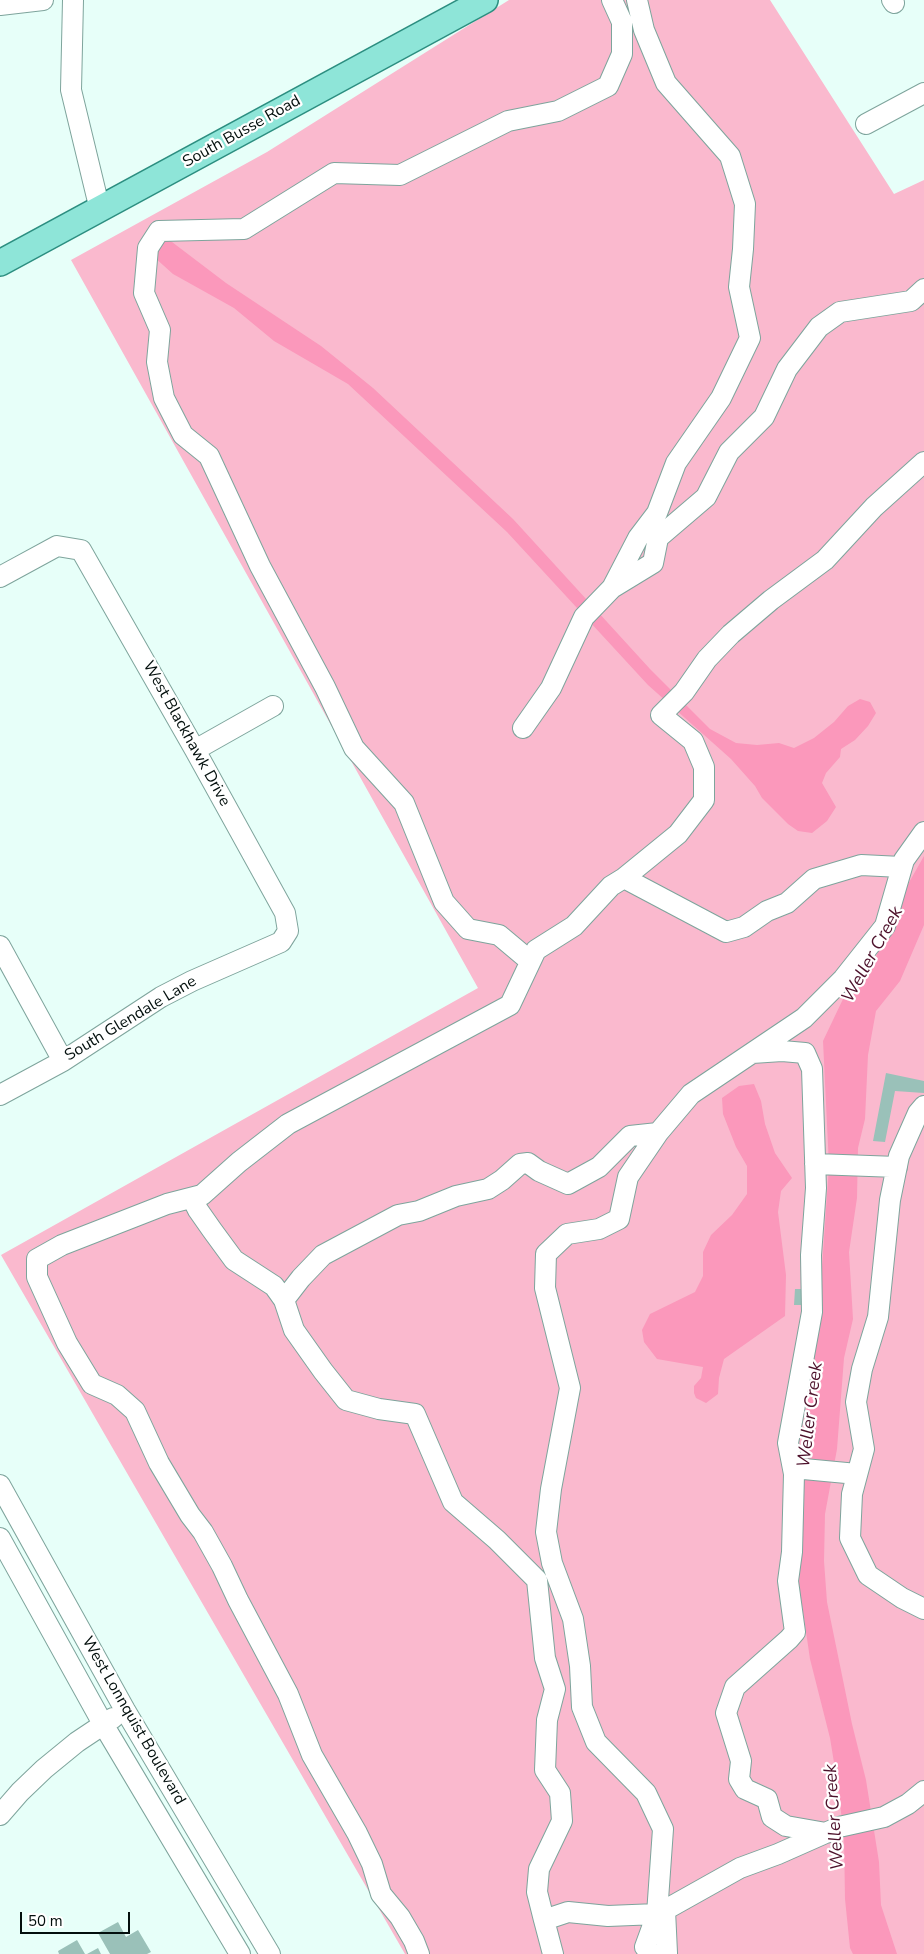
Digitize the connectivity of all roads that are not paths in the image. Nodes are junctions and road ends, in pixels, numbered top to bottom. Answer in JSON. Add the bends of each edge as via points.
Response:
{"nodes":[{"id":1,"x":43,"y":0,"type":"edge"},
{"id":2,"x":73,"y":0,"type":"edge"},
{"id":3,"x":485,"y":0,"type":"edge"},
{"id":4,"x":612,"y":0,"type":"edge"},
{"id":5,"x":637,"y":0,"type":"edge"},
{"id":6,"x":0,"y":5,"type":"edge"},
{"id":7,"x":924,"y":93,"type":"edge"},
{"id":8,"x":866,"y":124,"type":"dead end"},
{"id":9,"x":100,"y":210,"type":"junction"},
{"id":10,"x":0,"y":263,"type":"edge"},
{"id":11,"x":924,"y":289,"type":"edge"},
{"id":12,"x":924,"y":462,"type":"edge"},
{"id":13,"x":0,"y":577,"type":"edge"},
{"id":14,"x":612,"y":588,"type":"junction"},
{"id":15,"x":273,"y":706,"type":"dead end"},
{"id":16,"x":523,"y":728,"type":"dead end"},
{"id":17,"x":195,"y":750,"type":"junction"},
{"id":18,"x":924,"y":832,"type":"edge"},
{"id":19,"x":901,"y":867,"type":"junction"},
{"id":20,"x":624,"y":878,"type":"junction"},
{"id":21,"x":288,"y":931,"type":"joint"},
{"id":22,"x":0,"y":946,"type":"edge"},
{"id":23,"x":530,"y":961,"type":"junction"},
{"id":24,"x":750,"y":1053,"type":"junction"},
{"id":25,"x":63,"y":1060,"type":"junction"},
{"id":26,"x":0,"y":1095,"type":"edge"},
{"id":27,"x":924,"y":1106,"type":"edge"},
{"id":28,"x":658,"y":1133,"type":"junction"},
{"id":29,"x":821,"y":1164,"type":"junction"},
{"id":30,"x":895,"y":1175,"type":"junction"},
{"id":31,"x":192,"y":1198,"type":"junction"},
{"id":32,"x":284,"y":1300,"type":"junction"},
{"id":33,"x":796,"y":1468,"type":"junction"},
{"id":34,"x":852,"y":1474,"type":"junction"},
{"id":35,"x":0,"y":1485,"type":"edge"},
{"id":36,"x":0,"y":1538,"type":"edge"},
{"id":37,"x":924,"y":1609,"type":"edge"},
{"id":38,"x":125,"y":1710,"type":"junction"},
{"id":39,"x":103,"y":1724,"type":"junction"},
{"id":40,"x":924,"y":1791,"type":"edge"},
{"id":41,"x":0,"y":1815,"type":"edge"},
{"id":42,"x":833,"y":1830,"type":"junction"},
{"id":43,"x":657,"y":1914,"type":"junction"},
{"id":44,"x":544,"y":1920,"type":"junction"},
{"id":45,"x":260,"y":1937,"type":"junction"},
{"id":46,"x":236,"y":1953,"type":"edge"},
{"id":47,"x":270,"y":1954,"type":"edge"},
{"id":48,"x":419,"y":1954,"type":"edge"},
{"id":49,"x":553,"y":1954,"type":"edge"},
{"id":50,"x":651,"y":1954,"type":"edge"},
{"id":51,"x":664,"y":1954,"type":"edge"}],
"edges":[{"from":1,"to":6,"type":"street"},
{"from":2,"to":9,"type":"street","via":[[71,90]]},
{"from":3,"to":9,"type":"main road","name":"South Busse Road"},
{"from":4,"to":23,"type":"street","via":[[622,22],[622,54],[608,86],[558,111],[508,121],[400,175],[334,173],[244,229],[159,232],[148,248],[144,293],[160,330],[157,362],[164,398],[183,435],[209,456],[260,566],[354,748],[404,804],[444,902],[468,929],[499,935]]},
{"from":5,"to":14,"type":"street","via":[[644,30],[666,83],[730,156],[745,204],[739,287],[750,338],[721,398],[676,463],[657,513],[638,538]]},
{"from":7,"to":8,"type":"street"},
{"from":9,"to":10,"type":"main road","name":"South Busse Road"},
{"from":11,"to":14,"type":"street","via":[[911,301],[840,312],[819,327],[787,369],[764,417],[730,452],[706,497],[658,538],[653,564]]},
{"from":12,"to":20,"type":"street","via":[[874,507],[825,560],[770,600],[731,634],[661,715],[693,741],[704,767],[704,800],[678,834]]},
{"from":13,"to":17,"type":"street","name":"West Blackhawk Drive","via":[[57,546],[80,550]]},
{"from":14,"to":16,"type":"street","via":[[590,612],[551,688]]},
{"from":15,"to":17,"type":"street"},
{"from":17,"to":21,"type":"street","name":"West Blackhawk Drive","via":[[285,913]]},
{"from":18,"to":19,"type":"street"},
{"from":19,"to":20,"type":"street","via":[[861,864],[814,879],[787,903],[767,911],[744,927],[726,932]]},
{"from":19,"to":24,"type":"street","via":[[885,926],[843,979],[804,1018]]},
{"from":20,"to":23,"type":"street","via":[[611,886],[574,926],[536,950]]},
{"from":21,"to":25,"type":"street","name":"South Glendale Lane","via":[[281,942],[161,997]]},
{"from":22,"to":25,"type":"street"},
{"from":23,"to":31,"type":"street","via":[[510,1006],[288,1124],[202,1195]]},
{"from":24,"to":28,"type":"street","via":[[691,1094]]},
{"from":24,"to":29,"type":"street","via":[[805,1053],[812,1069]]},
{"from":25,"to":26,"type":"street","name":"South Glendale Lane"},
{"from":27,"to":30,"type":"street","via":[[898,1156]]},
{"from":28,"to":32,"type":"street","via":[[630,1136],[599,1167],[568,1184],[528,1163],[520,1164],[488,1189],[456,1196],[419,1211],[398,1214],[323,1255]]},
{"from":28,"to":43,"type":"street","via":[[628,1177],[619,1219],[599,1229],[567,1234],[546,1254],[546,1288],[570,1388],[546,1532],[552,1563],[573,1619],[582,1707],[596,1742],[646,1793],[663,1829]]},
{"from":29,"to":30,"type":"street","via":[[873,1166]]},
{"from":29,"to":33,"type":"street","via":[[811,1255],[812,1312],[788,1443]]},
{"from":30,"to":34,"type":"street","via":[[878,1317],[856,1402],[864,1449]]},
{"from":31,"to":32,"type":"street","via":[[234,1260],[274,1286]]},
{"from":31,"to":48,"type":"street","via":[[167,1204],[62,1245],[37,1259],[37,1277],[67,1343],[92,1384],[117,1395],[135,1412],[159,1463],[213,1549],[288,1694],[312,1755],[357,1833],[372,1864],[381,1894],[400,1917]]},
{"from":32,"to":44,"type":"street","via":[[294,1330],[346,1400],[415,1414],[453,1502],[537,1580],[545,1658],[555,1689],[547,1720],[545,1770],[560,1793],[562,1821],[539,1869],[537,1892]]},
{"from":33,"to":34,"type":"street"},
{"from":33,"to":42,"type":"street","via":[[788,1581],[795,1632],[736,1687],[726,1713],[741,1761],[739,1779],[745,1789],[766,1799],[772,1817],[786,1826]]},
{"from":34,"to":37,"type":"street","via":[[850,1538],[868,1575]]},
{"from":35,"to":38,"type":"street","name":"West Lonnquist Boulevard"},
{"from":36,"to":39,"type":"street","name":"West Lonnquist Boulevard"},
{"from":38,"to":39,"type":"street"},
{"from":38,"to":45,"type":"street","name":"West Lonnquist Boulevard"},
{"from":39,"to":41,"type":"street","via":[[44,1769]]},
{"from":39,"to":46,"type":"street","name":"West Lonnquist Boulevard"},
{"from":40,"to":42,"type":"street","via":[[884,1817]]},
{"from":42,"to":51,"type":"street","via":[[740,1868],[664,1910],[667,1953]]},
{"from":43,"to":44,"type":"street","via":[[608,1916],[568,1912]]},
{"from":43,"to":50,"type":"street","via":[[645,1948]]},
{"from":44,"to":49,"type":"street"},
{"from":45,"to":46,"type":"street"},
{"from":45,"to":47,"type":"street","name":"West Lonnquist Boulevard"}]}
